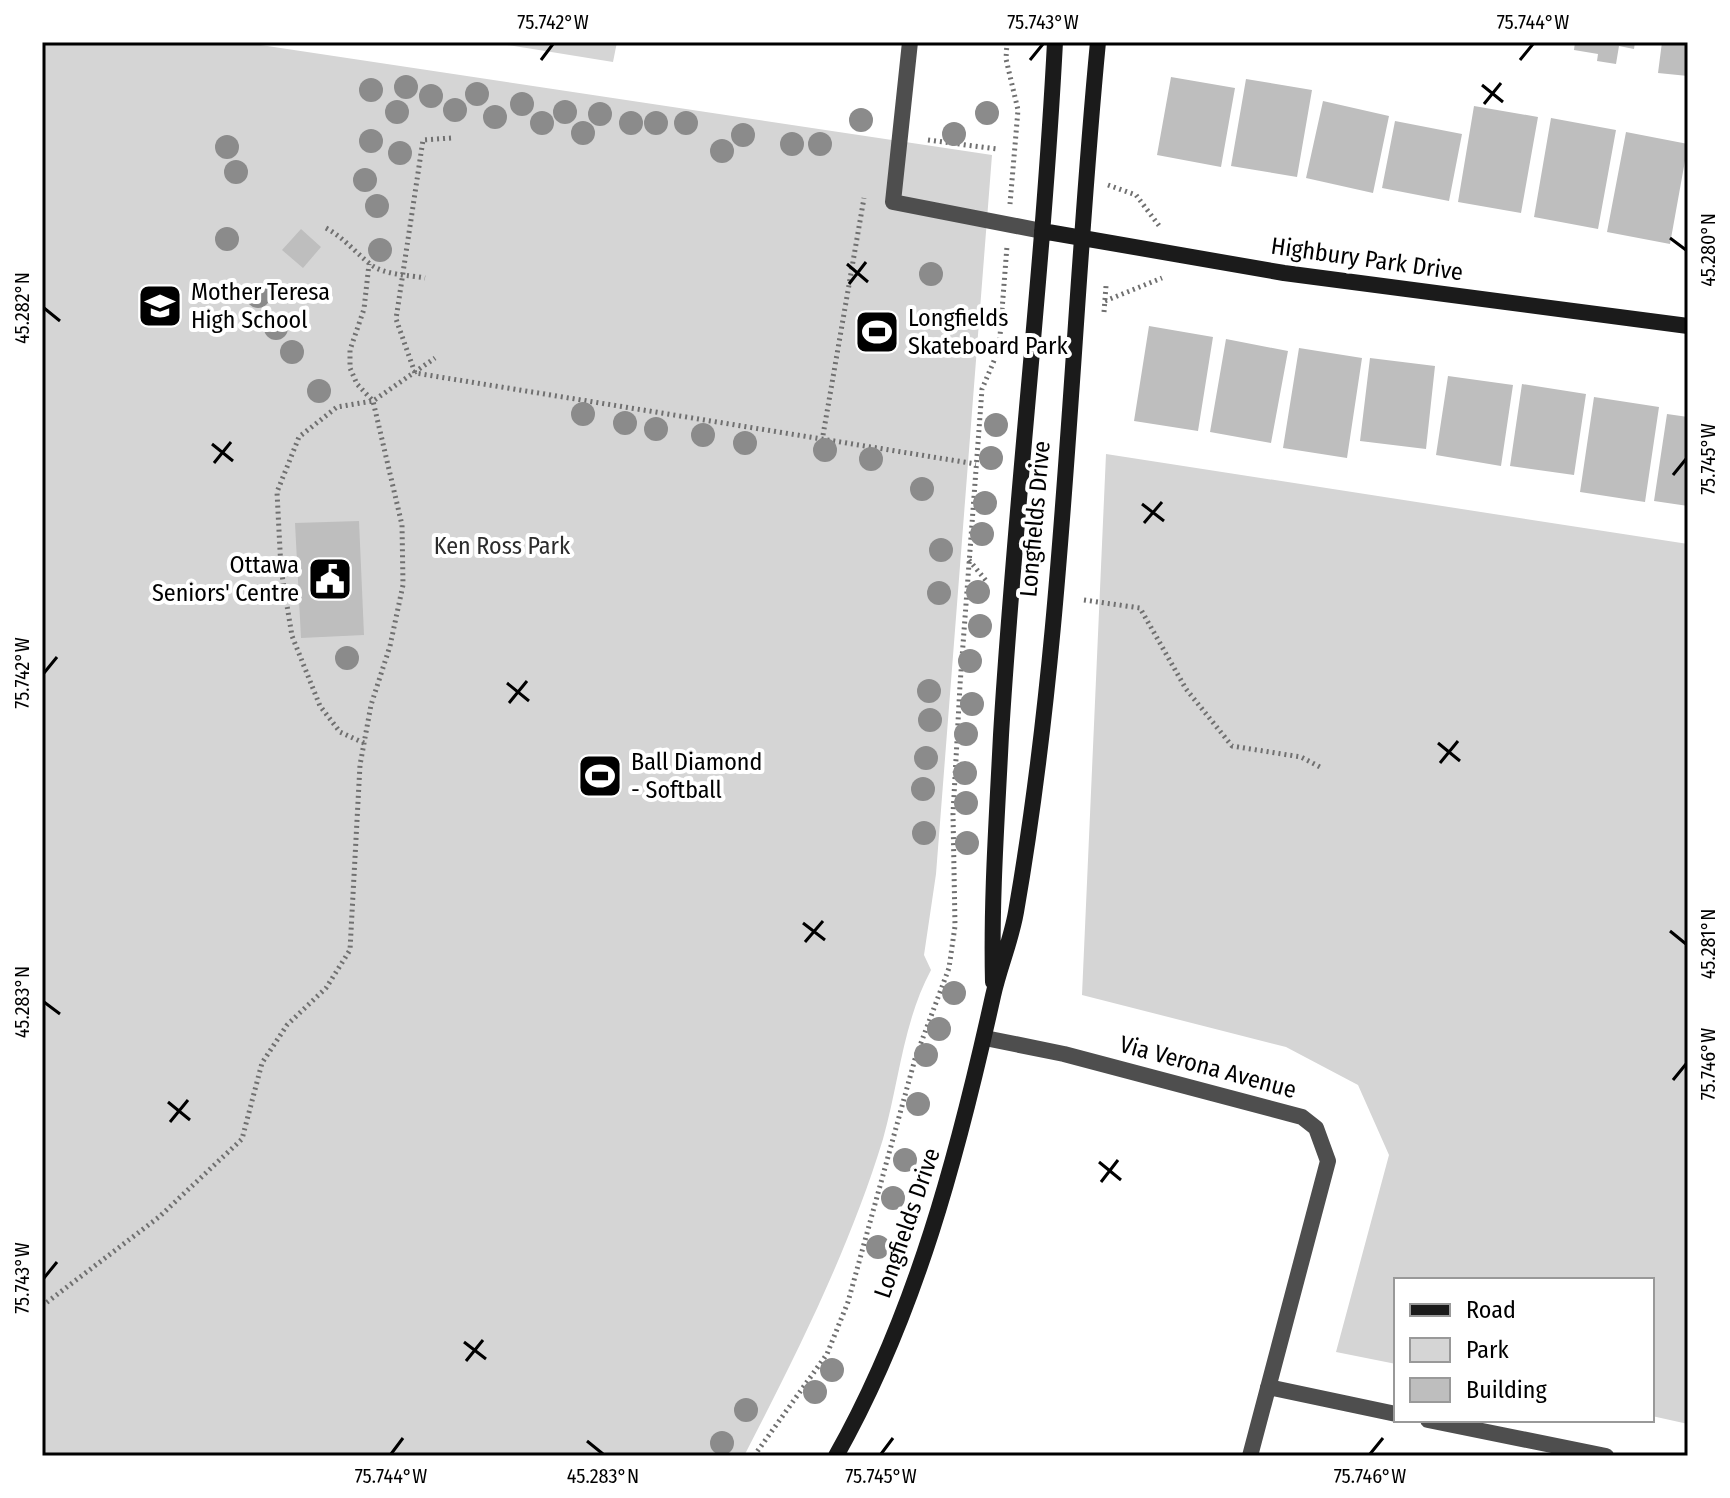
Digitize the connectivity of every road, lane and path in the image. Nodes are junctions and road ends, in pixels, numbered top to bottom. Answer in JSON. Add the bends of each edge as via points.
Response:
{"nodes":[{"id":1,"x":910,"y":42,"type":"edge"},
{"id":2,"x":1007,"y":42,"type":"edge"},
{"id":3,"x":1055,"y":42,"type":"edge"},
{"id":4,"x":1098,"y":42,"type":"edge"},
{"id":5,"x":451,"y":138,"type":"dead end"},
{"id":6,"x":928,"y":140,"type":"dead end"},
{"id":7,"x":997,"y":149,"type":"dead end"},
{"id":8,"x":1013,"y":163,"type":"dead end"},
{"id":9,"x":1129,"y":192,"type":"dead end"},
{"id":10,"x":864,"y":198,"type":"dead end"},
{"id":11,"x":326,"y":228,"type":"dead end"},
{"id":12,"x":1042,"y":231,"type":"junction"},
{"id":13,"x":1081,"y":238,"type":"junction"},
{"id":14,"x":1187,"y":258,"type":"junction"},
{"id":15,"x":369,"y":264,"type":"junction"},
{"id":16,"x":1006,"y":265,"type":"dead end"},
{"id":17,"x":401,"y":274,"type":"junction"},
{"id":18,"x":425,"y":278,"type":"dead end"},
{"id":19,"x":1105,"y":301,"type":"dead end"},
{"id":20,"x":1688,"y":326,"type":"edge"},
{"id":21,"x":435,"y":358,"type":"dead end"},
{"id":22,"x":415,"y":373,"type":"junction"},
{"id":23,"x":373,"y":401,"type":"junction"},
{"id":24,"x":822,"y":441,"type":"junction"},
{"id":25,"x":976,"y":464,"type":"junction"},
{"id":26,"x":1084,"y":600,"type":"dead end"},
{"id":27,"x":364,"y":743,"type":"junction"},
{"id":28,"x":1320,"y":767,"type":"dead end"},
{"id":29,"x":993,"y":995,"type":"junction"},
{"id":30,"x":985,"y":1038,"type":"junction"},
{"id":31,"x":42,"y":1306,"type":"edge"},
{"id":32,"x":1268,"y":1387,"type":"junction"},
{"id":33,"x":1394,"y":1414,"type":"edge"},
{"id":34,"x":1438,"y":1422,"type":"edge"},
{"id":35,"x":754,"y":1456,"type":"edge"},
{"id":36,"x":836,"y":1456,"type":"edge"},
{"id":37,"x":1250,"y":1456,"type":"edge"},
{"id":38,"x":1606,"y":1456,"type":"edge"}],
"edges":[{"from":1,"to":12,"type":"street","via":[[893,202]]},
{"from":2,"to":8,"type":"path","via":[[1018,110]]},
{"from":3,"to":12,"type":"street","name":"Longfields Drive"},
{"from":4,"to":13,"type":"street","name":"Longfields Drive"},
{"from":5,"to":17,"type":"path","via":[[423,140]]},
{"from":6,"to":7,"type":"path"},
{"from":9,"to":14,"type":"path","via":[[1144,202]]},
{"from":10,"to":24,"type":"path"},
{"from":11,"to":15,"type":"path","via":[[345,238]]},
{"from":12,"to":13,"type":"street","name":"Highbury Park Drive"},
{"from":12,"to":29,"type":"street","name":"Longfields Drive","via":[[1009,604],[992,905]]},
{"from":13,"to":14,"type":"street","name":"Highbury Park Drive"},
{"from":13,"to":29,"type":"street","name":"Longfields Drive","via":[[1041,723],[1016,914]]},
{"from":14,"to":19,"type":"path","via":[[1168,275]]},
{"from":14,"to":20,"type":"street","name":"Highbury Park Drive"},
{"from":15,"to":17,"type":"path"},
{"from":15,"to":23,"type":"path","via":[[350,368]]},
{"from":16,"to":25,"type":"path","via":[[999,349],[982,389]]},
{"from":17,"to":18,"type":"path"},
{"from":17,"to":22,"type":"path","via":[[396,319]]},
{"from":21,"to":22,"type":"path"},
{"from":22,"to":23,"type":"path"},
{"from":22,"to":24,"type":"path"},
{"from":23,"to":27,"type":"path","via":[[402,525],[403,585]]},
{"from":23,"to":27,"type":"path","via":[[337,407],[299,437],[277,492],[292,636],[320,706],[340,732]]},
{"from":24,"to":25,"type":"path"},
{"from":25,"to":35,"type":"path","via":[[953,814],[955,926],[949,968],[915,1059],[838,1328],[800,1397]]},
{"from":26,"to":28,"type":"path","via":[[1140,608],[1186,689],[1232,746],[1301,757]]},
{"from":27,"to":31,"type":"path","via":[[355,914],[350,950],[339,971],[287,1025],[262,1063],[242,1139],[159,1217]]},
{"from":29,"to":30,"type":"street","name":"Longfields Drive"},
{"from":30,"to":32,"type":"street","name":"Via Verona Avenue","via":[[1302,1117],[1316,1128],[1328,1161]]},
{"from":30,"to":36,"type":"street","name":"Longfields Drive","via":[[956,1155],[913,1283],[872,1385]]},
{"from":32,"to":33,"type":"street"},
{"from":32,"to":37,"type":"street","name":"Via Verona Avenue"},
{"from":34,"to":38,"type":"street"}]}
